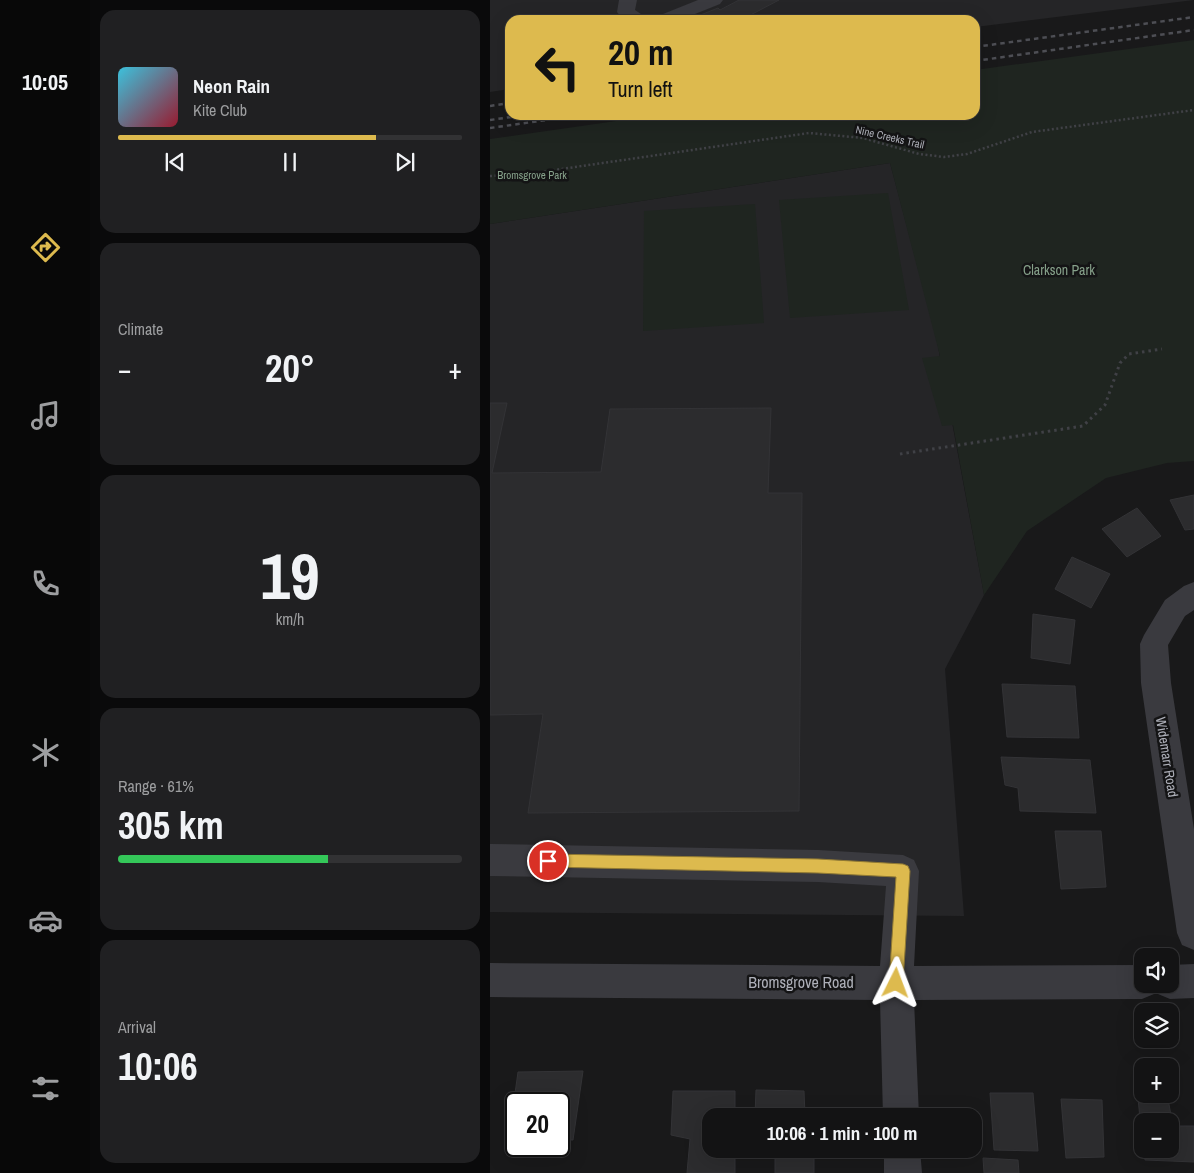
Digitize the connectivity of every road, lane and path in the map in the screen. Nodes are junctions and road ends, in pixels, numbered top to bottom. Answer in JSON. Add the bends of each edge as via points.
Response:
{"nodes":[{"id":1,"x":628,"y":0,"type":"edge"},
{"id":2,"x":714,"y":0,"type":"edge"},
{"id":3,"x":632,"y":15,"type":"edge"},
{"id":4,"x":676,"y":15,"type":"edge"},
{"id":5,"x":1194,"y":110,"type":"edge"},
{"id":6,"x":490,"y":176,"type":"edge"},
{"id":7,"x":1162,"y":349,"type":"dead end"},
{"id":8,"x":900,"y":454,"type":"dead end"},
{"id":9,"x":1194,"y":594,"type":"edge"},
{"id":10,"x":490,"y":860,"type":"edge"},
{"id":11,"x":1194,"y":933,"type":"edge"},
{"id":12,"x":490,"y":980,"type":"edge"},
{"id":13,"x":1134,"y":982,"type":"edge"},
{"id":14,"x":1179,"y":982,"type":"edge"},
{"id":15,"x":1194,"y":982,"type":"edge"},
{"id":16,"x":896,"y":983,"type":"junction"},
{"id":17,"x":900,"y":1108,"type":"edge"},
{"id":18,"x":902,"y":1158,"type":"edge"},
{"id":19,"x":903,"y":1173,"type":"edge"}],
"edges":[{"from":1,"to":3,"type":"street","via":[[626,12]]},
{"from":2,"to":4,"type":"street"},
{"from":5,"to":6,"type":"path","name":"Nine Creeks Trail","via":[[1031,132],[974,152],[944,157],[918,154],[880,142],[809,133],[527,174]]},
{"from":7,"to":8,"type":"path","via":[[1129,354],[1120,363],[1105,406],[1083,426]]},
{"from":9,"to":11,"type":"street","name":"Widemarr Road","via":[[1175,608],[1154,644],[1156,683]]},
{"from":10,"to":16,"type":"street","via":[[818,866],[903,871]]},
{"from":12,"to":16,"type":"street","name":"Bromsgrove Road"},
{"from":13,"to":16,"type":"street","name":"Bromsgrove Road"},
{"from":14,"to":15,"type":"street"},
{"from":16,"to":17,"type":"street"},
{"from":18,"to":19,"type":"street"}]}
